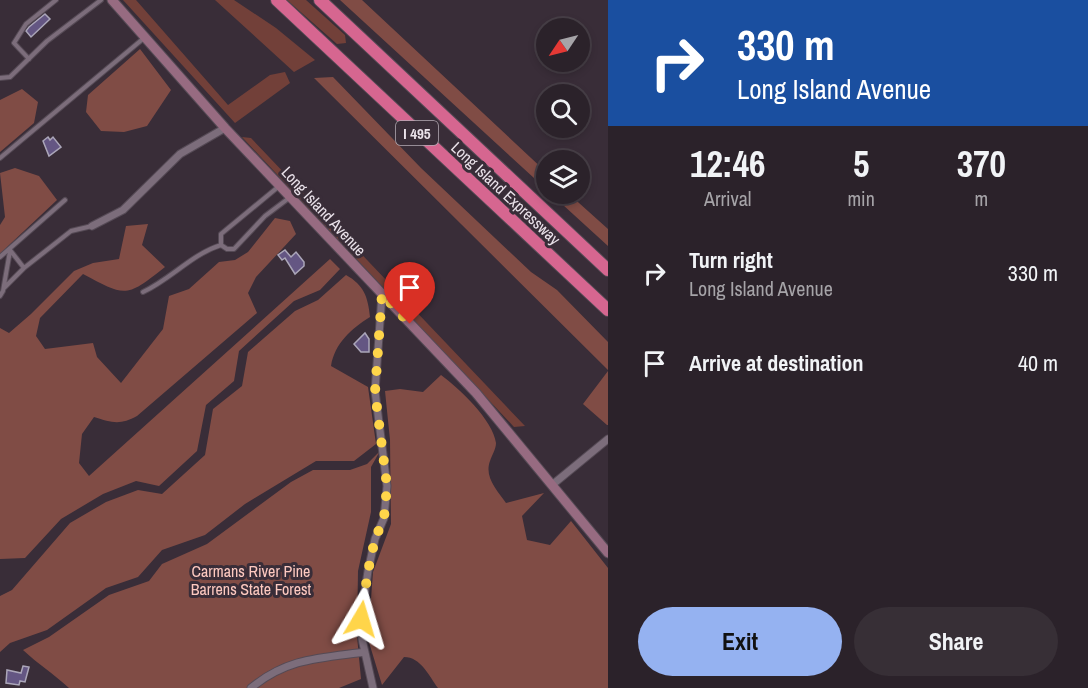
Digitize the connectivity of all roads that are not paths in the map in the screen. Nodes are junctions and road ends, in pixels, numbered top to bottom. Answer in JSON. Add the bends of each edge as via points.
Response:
{"nodes":[{"id":1,"x":56,"y":0,"type":"edge"},
{"id":2,"x":100,"y":0,"type":"edge"},
{"id":3,"x":112,"y":0,"type":"edge"},
{"id":4,"x":271,"y":0,"type":"edge"},
{"id":5,"x":277,"y":0,"type":"edge"},
{"id":6,"x":320,"y":0,"type":"edge"},
{"id":7,"x":325,"y":0,"type":"edge"},
{"id":8,"x":290,"y":12,"type":"junction"},
{"id":9,"x":359,"y":36,"type":"junction"},
{"id":10,"x":144,"y":38,"type":"junction"},
{"id":11,"x":29,"y":59,"type":"junction"},
{"id":12,"x":0,"y":78,"type":"edge"},
{"id":13,"x":225,"y":128,"type":"junction"},
{"id":14,"x":0,"y":158,"type":"edge"},
{"id":15,"x":279,"y":186,"type":"junction"},
{"id":16,"x":290,"y":197,"type":"junction"},
{"id":17,"x":64,"y":200,"type":"dead end"},
{"id":18,"x":92,"y":226,"type":"joint"},
{"id":19,"x":221,"y":245,"type":"junction"},
{"id":20,"x":10,"y":250,"type":"junction"},
{"id":21,"x":545,"y":252,"type":"junction"},
{"id":22,"x":0,"y":257,"type":"edge"},
{"id":23,"x":24,"y":268,"type":"junction"},
{"id":24,"x":608,"y":270,"type":"edge"},
{"id":25,"x":4,"y":288,"type":"junction"},
{"id":26,"x":143,"y":292,"type":"dead end"},
{"id":27,"x":382,"y":294,"type":"junction"},
{"id":28,"x":0,"y":296,"type":"edge"},
{"id":29,"x":608,"y":310,"type":"edge"},
{"id":30,"x":608,"y":322,"type":"edge"},
{"id":31,"x":608,"y":439,"type":"edge"},
{"id":32,"x":552,"y":485,"type":"junction"},
{"id":33,"x":608,"y":553,"type":"edge"},
{"id":34,"x":365,"y":652,"type":"junction"},
{"id":35,"x":251,"y":688,"type":"edge"},
{"id":36,"x":373,"y":688,"type":"edge"}],
"edges":[{"from":1,"to":11,"type":"lane","via":[[19,32],[14,43]]},
{"from":2,"to":11,"type":"lane"},
{"from":3,"to":10,"type":"street","name":"Long Island Avenue"},
{"from":4,"to":8,"type":"highway"},
{"from":5,"to":8,"type":"highway","name":"Long Island Expressway","number":"I 495"},
{"from":6,"to":9,"type":"highway","name":"Long Island Expressway","number":"I 495"},
{"from":7,"to":9,"type":"highway"},
{"from":8,"to":21,"type":"highway","name":"Long Island Expressway","number":"I 495"},
{"from":9,"to":24,"type":"highway","name":"Long Island Expressway","number":"I 495"},
{"from":10,"to":13,"type":"street","name":"Long Island Avenue"},
{"from":10,"to":14,"type":"lane"},
{"from":11,"to":12,"type":"lane","via":[[10,77]]},
{"from":13,"to":15,"type":"street","name":"Long Island Avenue"},
{"from":13,"to":18,"type":"street","via":[[180,154],[123,210]]},
{"from":15,"to":16,"type":"street","name":"Long Island Avenue"},
{"from":15,"to":19,"type":"lane","via":[[221,234]]},
{"from":16,"to":19,"type":"lane","via":[[265,216],[234,249]]},
{"from":16,"to":27,"type":"street","name":"Long Island Avenue"},
{"from":17,"to":20,"type":"lane"},
{"from":18,"to":23,"type":"lane","via":[[71,231]]},
{"from":19,"to":26,"type":"lane"},
{"from":20,"to":22,"type":"lane"},
{"from":20,"to":23,"type":"lane"},
{"from":20,"to":25,"type":"lane"},
{"from":21,"to":29,"type":"highway","name":"Long Island Expressway","number":"I 495"},
{"from":21,"to":30,"type":"highway"},
{"from":23,"to":25,"type":"lane"},
{"from":25,"to":28,"type":"lane"},
{"from":27,"to":32,"type":"street","name":"Long Island Avenue","via":[[499,420]]},
{"from":27,"to":34,"type":"street","via":[[375,392],[387,486],[384,518],[375,539],[363,598]]},
{"from":31,"to":32,"type":"street"},
{"from":32,"to":33,"type":"street","name":"Long Island Avenue"},
{"from":34,"to":35,"type":"street","via":[[292,662]]},
{"from":34,"to":36,"type":"street"}]}
